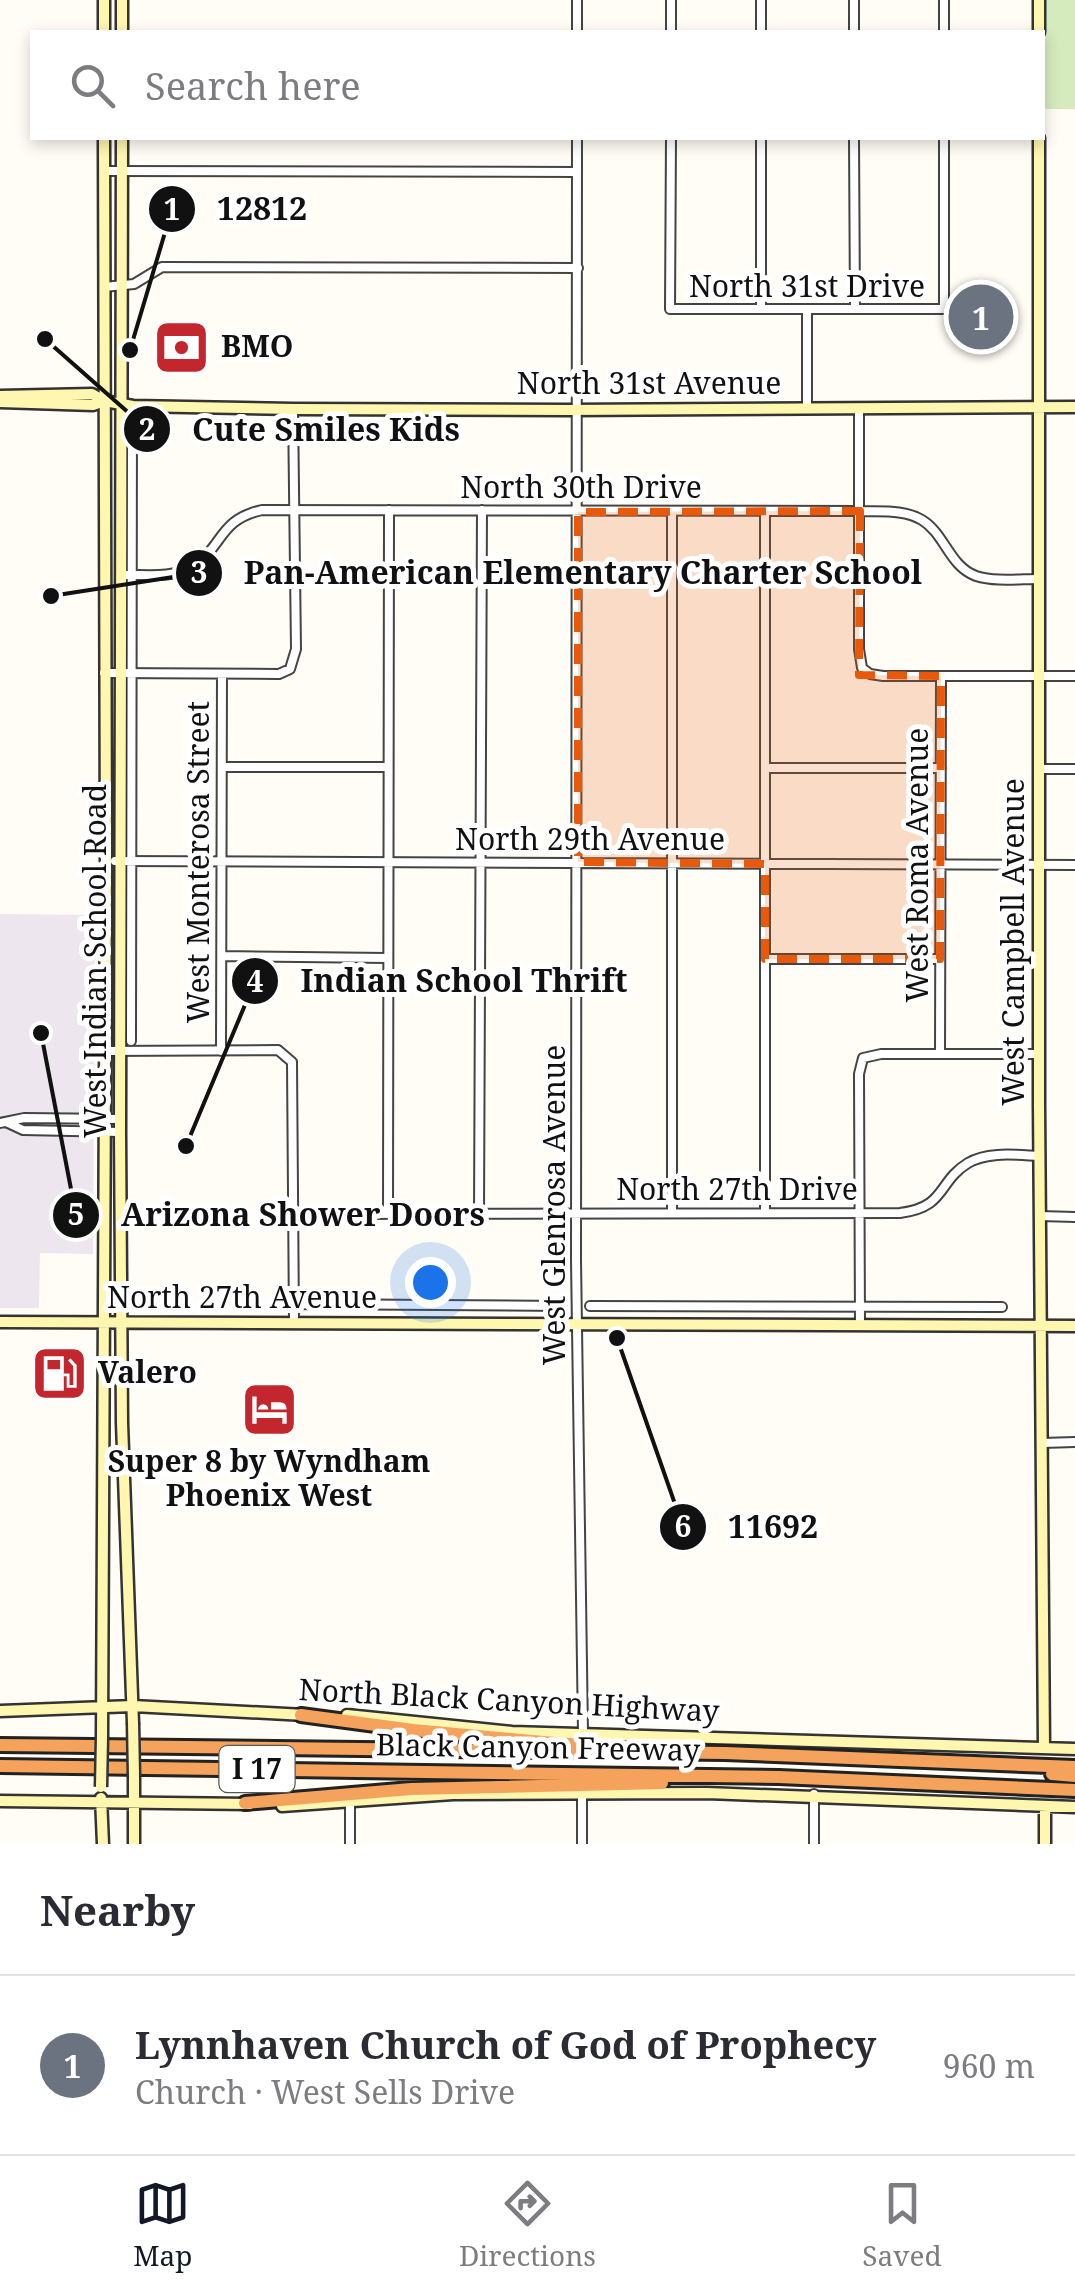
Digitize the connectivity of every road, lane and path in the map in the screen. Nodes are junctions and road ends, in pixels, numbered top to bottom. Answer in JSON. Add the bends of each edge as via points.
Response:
{"nodes":[{"id":1,"x":104,"y":0,"type":"edge"},
{"id":2,"x":122,"y":0,"type":"edge"},
{"id":3,"x":577,"y":0,"type":"edge"},
{"id":4,"x":672,"y":0,"type":"edge"},
{"id":5,"x":761,"y":0,"type":"edge"},
{"id":6,"x":854,"y":0,"type":"edge"},
{"id":7,"x":944,"y":0,"type":"edge"},
{"id":8,"x":1038,"y":0,"type":"edge"},
{"id":9,"x":104,"y":30,"type":"edge"},
{"id":10,"x":122,"y":30,"type":"edge"},
{"id":11,"x":577,"y":30,"type":"edge"},
{"id":12,"x":671,"y":30,"type":"edge"},
{"id":13,"x":761,"y":30,"type":"edge"},
{"id":14,"x":854,"y":30,"type":"edge"},
{"id":15,"x":944,"y":30,"type":"edge"},
{"id":16,"x":1039,"y":30,"type":"edge"},
{"id":17,"x":104,"y":140,"type":"edge"},
{"id":18,"x":122,"y":140,"type":"edge"},
{"id":19,"x":577,"y":140,"type":"edge"},
{"id":20,"x":671,"y":140,"type":"edge"},
{"id":21,"x":761,"y":140,"type":"edge"},
{"id":22,"x":854,"y":140,"type":"edge"},
{"id":23,"x":944,"y":140,"type":"edge"},
{"id":24,"x":1039,"y":140,"type":"edge"},
{"id":25,"x":104,"y":170,"type":"junction"},
{"id":26,"x":122,"y":171,"type":"junction"},
{"id":27,"x":578,"y":172,"type":"junction"},
{"id":28,"x":578,"y":268,"type":"junction"},
{"id":29,"x":122,"y":286,"type":"junction"},
{"id":30,"x":104,"y":287,"type":"junction"},
{"id":31,"x":761,"y":309,"type":"junction"},
{"id":32,"x":807,"y":309,"type":"junction"},
{"id":33,"x":854,"y":309,"type":"junction"},
{"id":34,"x":0,"y":399,"type":"edge"},
{"id":35,"x":104,"y":401,"type":"junction"},
{"id":36,"x":122,"y":404,"type":"junction"},
{"id":37,"x":1075,"y":407,"type":"edge"},
{"id":38,"x":807,"y":408,"type":"junction"},
{"id":39,"x":1038,"y":408,"type":"junction"},
{"id":40,"x":293,"y":409,"type":"junction"},
{"id":41,"x":859,"y":409,"type":"junction"},
{"id":42,"x":577,"y":410,"type":"junction"},
{"id":43,"x":132,"y":420,"type":"dead end"},
{"id":44,"x":293,"y":510,"type":"junction"},
{"id":45,"x":388,"y":510,"type":"junction"},
{"id":46,"x":482,"y":510,"type":"junction"},
{"id":47,"x":578,"y":512,"type":"junction"},
{"id":48,"x":672,"y":512,"type":"junction"},
{"id":49,"x":766,"y":512,"type":"junction"},
{"id":50,"x":860,"y":512,"type":"junction"},
{"id":51,"x":126,"y":574,"type":"junction"},
{"id":52,"x":1039,"y":579,"type":"junction"},
{"id":53,"x":104,"y":673,"type":"junction"},
{"id":54,"x":127,"y":673,"type":"junction"},
{"id":55,"x":222,"y":674,"type":"junction"},
{"id":56,"x":941,"y":676,"type":"junction"},
{"id":57,"x":1039,"y":676,"type":"junction"},
{"id":58,"x":1075,"y":676,"type":"edge"},
{"id":59,"x":222,"y":767,"type":"junction"},
{"id":60,"x":388,"y":767,"type":"junction"},
{"id":61,"x":766,"y":768,"type":"junction"},
{"id":62,"x":940,"y":768,"type":"junction"},
{"id":63,"x":1040,"y":769,"type":"junction"},
{"id":64,"x":1075,"y":770,"type":"edge"},
{"id":65,"x":106,"y":861,"type":"junction"},
{"id":66,"x":126,"y":861,"type":"junction"},
{"id":67,"x":222,"y":861,"type":"junction"},
{"id":68,"x":388,"y":862,"type":"junction"},
{"id":69,"x":481,"y":862,"type":"junction"},
{"id":70,"x":578,"y":862,"type":"junction"},
{"id":71,"x":672,"y":862,"type":"junction"},
{"id":72,"x":766,"y":864,"type":"junction"},
{"id":73,"x":941,"y":864,"type":"junction"},
{"id":74,"x":1039,"y":865,"type":"junction"},
{"id":75,"x":1075,"y":865,"type":"edge"},
{"id":76,"x":222,"y":956,"type":"junction"},
{"id":77,"x":388,"y":958,"type":"junction"},
{"id":78,"x":766,"y":959,"type":"junction"},
{"id":79,"x":940,"y":960,"type":"junction"},
{"id":80,"x":132,"y":1041,"type":"dead end"},
{"id":81,"x":104,"y":1051,"type":"junction"},
{"id":82,"x":120,"y":1051,"type":"junction"},
{"id":83,"x":221,"y":1051,"type":"junction"},
{"id":84,"x":940,"y":1054,"type":"junction"},
{"id":85,"x":1039,"y":1054,"type":"junction"},
{"id":86,"x":104,"y":1119,"type":"junction"},
{"id":87,"x":120,"y":1119,"type":"junction"},
{"id":88,"x":4,"y":1123,"type":"edge"},
{"id":89,"x":104,"y":1132,"type":"junction"},
{"id":90,"x":120,"y":1132,"type":"junction"},
{"id":91,"x":1039,"y":1156,"type":"junction"},
{"id":92,"x":672,"y":1212,"type":"junction"},
{"id":93,"x":766,"y":1212,"type":"junction"},
{"id":94,"x":860,"y":1213,"type":"junction"},
{"id":95,"x":294,"y":1214,"type":"junction"},
{"id":96,"x":388,"y":1214,"type":"junction"},
{"id":97,"x":576,"y":1214,"type":"junction"},
{"id":98,"x":479,"y":1215,"type":"junction"},
{"id":99,"x":1040,"y":1216,"type":"junction"},
{"id":100,"x":1075,"y":1217,"type":"edge"},
{"id":101,"x":294,"y":1304,"type":"junction"},
{"id":102,"x":544,"y":1306,"type":"junction"},
{"id":103,"x":562,"y":1306,"type":"dead end"},
{"id":104,"x":590,"y":1306,"type":"dead end"},
{"id":105,"x":608,"y":1306,"type":"junction"},
{"id":106,"x":860,"y":1307,"type":"junction"},
{"id":107,"x":1002,"y":1307,"type":"dead end"},
{"id":108,"x":0,"y":1322,"type":"edge"},
{"id":109,"x":102,"y":1322,"type":"junction"},
{"id":110,"x":122,"y":1322,"type":"junction"},
{"id":111,"x":578,"y":1323,"type":"junction"},
{"id":112,"x":608,"y":1323,"type":"junction"},
{"id":113,"x":294,"y":1324,"type":"junction"},
{"id":114,"x":544,"y":1324,"type":"junction"},
{"id":115,"x":1040,"y":1326,"type":"junction"},
{"id":116,"x":1075,"y":1326,"type":"edge"},
{"id":117,"x":860,"y":1327,"type":"junction"},
{"id":118,"x":1075,"y":1442,"type":"edge"},
{"id":119,"x":1042,"y":1443,"type":"junction"},
{"id":120,"x":132,"y":1706,"type":"junction"},
{"id":121,"x":102,"y":1708,"type":"junction"},
{"id":122,"x":0,"y":1711,"type":"edge"},
{"id":123,"x":301,"y":1714,"type":"junction"},
{"id":124,"x":583,"y":1732,"type":"junction"},
{"id":125,"x":0,"y":1745,"type":"edge"},
{"id":126,"x":1044,"y":1747,"type":"junction"},
{"id":127,"x":1075,"y":1748,"type":"edge"},
{"id":128,"x":486,"y":1751,"type":"junction"},
{"id":129,"x":608,"y":1751,"type":"junction"},
{"id":130,"x":0,"y":1758,"type":"edge"},
{"id":131,"x":0,"y":1766,"type":"edge"},
{"id":132,"x":1075,"y":1767,"type":"edge"},
{"id":133,"x":709,"y":1776,"type":"junction"},
{"id":134,"x":1075,"y":1779,"type":"edge"},
{"id":135,"x":1075,"y":1790,"type":"edge"},
{"id":136,"x":582,"y":1794,"type":"junction"},
{"id":137,"x":814,"y":1794,"type":"junction"},
{"id":138,"x":0,"y":1801,"type":"edge"},
{"id":139,"x":102,"y":1801,"type":"junction"},
{"id":140,"x":134,"y":1801,"type":"junction"},
{"id":141,"x":350,"y":1801,"type":"junction"},
{"id":142,"x":244,"y":1803,"type":"junction"},
{"id":143,"x":1045,"y":1806,"type":"junction"},
{"id":144,"x":1075,"y":1808,"type":"edge"},
{"id":145,"x":102,"y":1844,"type":"edge"},
{"id":146,"x":134,"y":1844,"type":"edge"},
{"id":147,"x":350,"y":1844,"type":"edge"},
{"id":148,"x":582,"y":1844,"type":"edge"},
{"id":149,"x":814,"y":1844,"type":"edge"},
{"id":150,"x":1046,"y":1844,"type":"edge"}],
"edges":[{"from":1,"to":9,"type":"main road"},
{"from":2,"to":10,"type":"main road"},
{"from":3,"to":11,"type":"street"},
{"from":4,"to":12,"type":"street"},
{"from":5,"to":13,"type":"street"},
{"from":6,"to":14,"type":"street"},
{"from":7,"to":15,"type":"street"},
{"from":8,"to":16,"type":"main road"},
{"from":17,"to":25,"type":"main road","name":"West Indian School Road"},
{"from":18,"to":26,"type":"main road","name":"West Indian School Road"},
{"from":19,"to":27,"type":"street","name":"West Glenrosa Avenue"},
{"from":20,"to":31,"type":"street","name":"North 31st Drive","via":[[670,309]]},
{"from":21,"to":31,"type":"street"},
{"from":22,"to":33,"type":"street"},
{"from":23,"to":33,"type":"street","name":"North 31st Drive","via":[[944,310]]},
{"from":24,"to":39,"type":"main road","name":"West Campbell Avenue"},
{"from":25,"to":26,"type":"street"},
{"from":25,"to":30,"type":"main road","name":"West Indian School Road"},
{"from":26,"to":27,"type":"street"},
{"from":26,"to":29,"type":"main road","name":"West Indian School Road"},
{"from":27,"to":28,"type":"street","name":"West Glenrosa Avenue"},
{"from":28,"to":29,"type":"street","via":[[162,267]]},
{"from":28,"to":42,"type":"street","name":"West Glenrosa Avenue"},
{"from":29,"to":30,"type":"street"},
{"from":29,"to":36,"type":"main road","name":"West Indian School Road"},
{"from":30,"to":35,"type":"main road","name":"West Indian School Road"},
{"from":31,"to":32,"type":"street","name":"North 31st Drive"},
{"from":32,"to":33,"type":"street","name":"North 31st Drive"},
{"from":32,"to":38,"type":"street"},
{"from":34,"to":35,"type":"main road","name":"North 31st Avenue","via":[[92,394]]},
{"from":35,"to":36,"type":"main road","name":"North 31st Avenue"},
{"from":35,"to":53,"type":"main road","name":"West Indian School Road"},
{"from":36,"to":40,"type":"main road","name":"North 31st Avenue"},
{"from":36,"to":51,"type":"main road","name":"West Indian School Road"},
{"from":37,"to":39,"type":"main road","name":"North 31st Avenue"},
{"from":38,"to":41,"type":"main road","name":"North 31st Avenue"},
{"from":38,"to":42,"type":"main road","name":"North 31st Avenue"},
{"from":39,"to":41,"type":"main road","name":"North 31st Avenue"},
{"from":39,"to":52,"type":"main road","name":"West Campbell Avenue"},
{"from":40,"to":42,"type":"main road","name":"North 31st Avenue"},
{"from":40,"to":44,"type":"street"},
{"from":41,"to":50,"type":"street"},
{"from":42,"to":47,"type":"street","name":"West Glenrosa Avenue"},
{"from":43,"to":51,"type":"street","name":"West Indian School Road"},
{"from":44,"to":45,"type":"street","name":"North 30th Drive"},
{"from":44,"to":51,"type":"street","name":"North 30th Drive","via":[[242,515],[192,567]]},
{"from":44,"to":55,"type":"street","via":[[296,649],[290,669]]},
{"from":45,"to":46,"type":"street","name":"North 30th Drive"},
{"from":45,"to":60,"type":"street"},
{"from":46,"to":47,"type":"street","name":"North 30th Drive"},
{"from":46,"to":69,"type":"street"},
{"from":47,"to":48,"type":"street","name":"North 30th Drive"},
{"from":47,"to":70,"type":"street","name":"West Glenrosa Avenue"},
{"from":48,"to":49,"type":"street","name":"North 30th Drive"},
{"from":48,"to":71,"type":"street"},
{"from":49,"to":50,"type":"street","name":"North 30th Drive"},
{"from":49,"to":61,"type":"street"},
{"from":50,"to":52,"type":"street","name":"North 30th Drive","via":[[921,519],[975,575]]},
{"from":50,"to":56,"type":"street","via":[[862,668],[876,676]]},
{"from":51,"to":54,"type":"main road","name":"West Indian School Road"},
{"from":52,"to":57,"type":"main road","name":"West Campbell Avenue"},
{"from":53,"to":54,"type":"street"},
{"from":53,"to":65,"type":"main road","name":"West Indian School Road"},
{"from":54,"to":55,"type":"street"},
{"from":54,"to":66,"type":"main road","name":"West Indian School Road"},
{"from":55,"to":59,"type":"street","name":"West Monterosa Street"},
{"from":56,"to":57,"type":"street"},
{"from":56,"to":62,"type":"street","name":"West Roma Avenue"},
{"from":57,"to":58,"type":"street"},
{"from":57,"to":63,"type":"main road","name":"West Campbell Avenue"},
{"from":59,"to":60,"type":"street"},
{"from":59,"to":67,"type":"street","name":"West Monterosa Street"},
{"from":60,"to":68,"type":"street"},
{"from":61,"to":62,"type":"street"},
{"from":61,"to":72,"type":"street"},
{"from":62,"to":73,"type":"street","name":"West Roma Avenue"},
{"from":63,"to":64,"type":"street"},
{"from":63,"to":74,"type":"main road","name":"West Campbell Avenue"},
{"from":65,"to":66,"type":"street","name":"North 29th Avenue"},
{"from":65,"to":81,"type":"main road","name":"West Indian School Road"},
{"from":66,"to":67,"type":"street","name":"North 29th Avenue"},
{"from":66,"to":80,"type":"street","name":"West Indian School Road"},
{"from":66,"to":82,"type":"main road","name":"West Indian School Road"},
{"from":67,"to":68,"type":"street","name":"North 29th Avenue"},
{"from":67,"to":76,"type":"street","name":"West Monterosa Street"},
{"from":68,"to":69,"type":"street","name":"North 29th Avenue"},
{"from":68,"to":77,"type":"street"},
{"from":69,"to":70,"type":"street","name":"North 29th Avenue"},
{"from":69,"to":98,"type":"street"},
{"from":70,"to":71,"type":"street","name":"North 29th Avenue"},
{"from":70,"to":97,"type":"street","name":"West Glenrosa Avenue"},
{"from":71,"to":72,"type":"street","name":"North 29th Avenue"},
{"from":71,"to":92,"type":"street"},
{"from":72,"to":73,"type":"street","name":"North 29th Avenue"},
{"from":72,"to":78,"type":"street"},
{"from":73,"to":74,"type":"street","name":"North 29th Avenue"},
{"from":73,"to":79,"type":"street","name":"West Roma Avenue"},
{"from":74,"to":75,"type":"street","name":"North 29th Avenue"},
{"from":74,"to":85,"type":"main road","name":"West Campbell Avenue"},
{"from":76,"to":77,"type":"street"},
{"from":76,"to":83,"type":"street","name":"West Monterosa Street"},
{"from":77,"to":96,"type":"street"},
{"from":78,"to":79,"type":"street"},
{"from":78,"to":93,"type":"street"},
{"from":79,"to":84,"type":"street","name":"West Roma Avenue"},
{"from":81,"to":82,"type":"street"},
{"from":81,"to":86,"type":"main road","name":"West Indian School Road"},
{"from":82,"to":83,"type":"street"},
{"from":82,"to":87,"type":"main road","name":"West Indian School Road"},
{"from":83,"to":95,"type":"street","via":[[278,1050],[294,1068]]},
{"from":84,"to":85,"type":"street"},
{"from":84,"to":94,"type":"street","via":[[862,1058]]},
{"from":85,"to":91,"type":"main road","name":"West Campbell Avenue"},
{"from":86,"to":87,"type":"street"},
{"from":86,"to":88,"type":"street"},
{"from":86,"to":89,"type":"main road","name":"West Indian School Road"},
{"from":87,"to":90,"type":"main road","name":"West Indian School Road"},
{"from":88,"to":89,"type":"street","via":[[23,1130]]},
{"from":89,"to":90,"type":"street"},
{"from":89,"to":109,"type":"main road","name":"West Indian School Road"},
{"from":90,"to":110,"type":"main road","name":"West Indian School Road"},
{"from":91,"to":94,"type":"street","name":"North 27th Drive","via":[[980,1158],[920,1210]]},
{"from":91,"to":99,"type":"main road","name":"West Campbell Avenue"},
{"from":92,"to":93,"type":"street","name":"North 27th Drive"},
{"from":92,"to":97,"type":"street","name":"North 27th Drive"},
{"from":93,"to":94,"type":"street","name":"North 27th Drive"},
{"from":94,"to":106,"type":"street"},
{"from":95,"to":96,"type":"street","name":"North 27th Drive"},
{"from":95,"to":101,"type":"street"},
{"from":96,"to":98,"type":"street","name":"North 27th Drive"},
{"from":97,"to":98,"type":"street","name":"North 27th Drive"},
{"from":97,"to":111,"type":"street","name":"West Glenrosa Avenue"},
{"from":99,"to":100,"type":"street"},
{"from":99,"to":115,"type":"main road","name":"West Campbell Avenue"},
{"from":101,"to":102,"type":"street","name":"North 27th Avenue"},
{"from":101,"to":113,"type":"street"},
{"from":102,"to":103,"type":"street","name":"North 27th Avenue"},
{"from":102,"to":114,"type":"street"},
{"from":104,"to":105,"type":"street"},
{"from":105,"to":106,"type":"street"},
{"from":105,"to":112,"type":"street"},
{"from":106,"to":107,"type":"street"},
{"from":106,"to":117,"type":"street"},
{"from":108,"to":109,"type":"main road","name":"North 27th Avenue"},
{"from":109,"to":110,"type":"main road","name":"North 27th Avenue"},
{"from":109,"to":121,"type":"main road","name":"West Indian School Road"},
{"from":110,"to":113,"type":"main road","name":"North 27th Avenue"},
{"from":110,"to":120,"type":"main road","name":"West Indian School Road"},
{"from":111,"to":112,"type":"main road","name":"North 27th Avenue"},
{"from":111,"to":114,"type":"main road","name":"North 27th Avenue"},
{"from":111,"to":124,"type":"street","name":"West Glenrosa Avenue"},
{"from":112,"to":117,"type":"main road","name":"North 27th Avenue"},
{"from":113,"to":114,"type":"main road","name":"North 27th Avenue"},
{"from":115,"to":116,"type":"main road","name":"North 27th Avenue"},
{"from":115,"to":117,"type":"main road","name":"North 27th Avenue"},
{"from":115,"to":119,"type":"main road","name":"West Campbell Avenue"},
{"from":118,"to":119,"type":"street"},
{"from":119,"to":126,"type":"main road","name":"West Campbell Avenue"},
{"from":120,"to":121,"type":"main road","name":"North Black Canyon Highway"},
{"from":120,"to":123,"type":"main road","name":"North Black Canyon Highway"},
{"from":120,"to":140,"type":"main road","name":"West Indian School Road","bridge":true},
{"from":121,"to":122,"type":"main road","name":"North Black Canyon Highway"},
{"from":121,"to":139,"type":"main road","name":"West Indian School Road","bridge":true},
{"from":123,"to":124,"type":"main road","name":"North Black Canyon Highway"},
{"from":123,"to":129,"type":"highway"},
{"from":124,"to":126,"type":"main road","name":"North Black Canyon Highway"},
{"from":125,"to":128,"type":"highway","name":"Black Canyon Freeway","number":"I 17"},
{"from":126,"to":127,"type":"main road","name":"North Black Canyon Highway"},
{"from":128,"to":129,"type":"highway","name":"Black Canyon Freeway","number":"I 17"},
{"from":128,"to":134,"type":"highway","via":[[505,1757],[805,1763]]},
{"from":129,"to":132,"type":"highway","name":"Black Canyon Freeway","number":"I 17"},
{"from":130,"to":134,"type":"highway"},
{"from":131,"to":133,"type":"highway","name":"Black Canyon Freeway","number":"I 17"},
{"from":133,"to":135,"type":"highway","name":"Black Canyon Freeway","number":"I 17"},
{"from":133,"to":142,"type":"highway","via":[[667,1783],[410,1788]]},
{"from":136,"to":137,"type":"main road"},
{"from":136,"to":141,"type":"main road"},
{"from":136,"to":148,"type":"street"},
{"from":137,"to":143,"type":"main road"},
{"from":137,"to":149,"type":"street"},
{"from":138,"to":139,"type":"main road"},
{"from":139,"to":140,"type":"main road"},
{"from":139,"to":145,"type":"main road","name":"West Indian School Road"},
{"from":140,"to":142,"type":"main road"},
{"from":140,"to":146,"type":"main road","name":"West Indian School Road"},
{"from":141,"to":142,"type":"main road"},
{"from":141,"to":147,"type":"street"},
{"from":143,"to":144,"type":"main road"},
{"from":143,"to":150,"type":"main road"}]}
